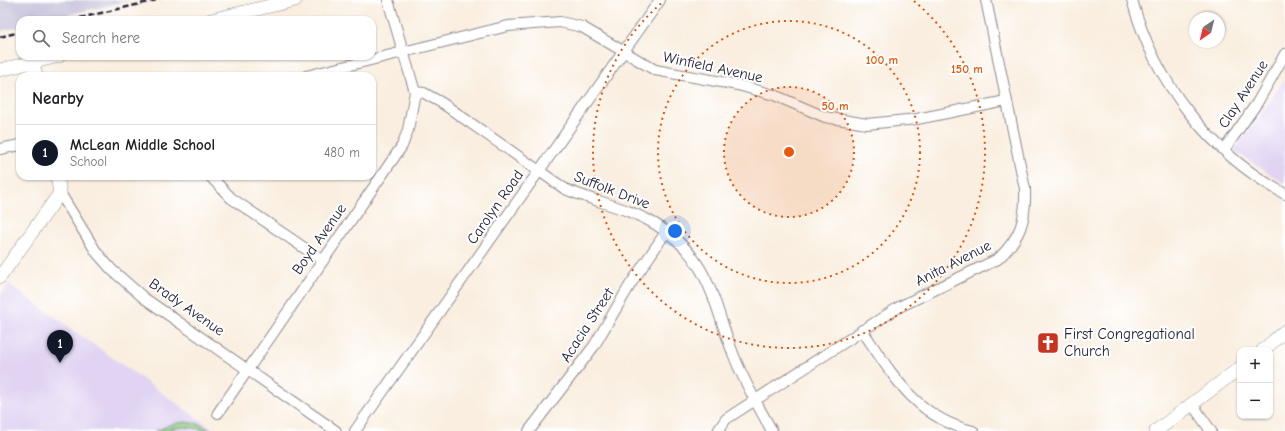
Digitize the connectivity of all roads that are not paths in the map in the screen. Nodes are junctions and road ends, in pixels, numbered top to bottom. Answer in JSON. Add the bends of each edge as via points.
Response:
{"nodes":[{"id":1,"x":295,"y":0,"type":"edge"},
{"id":2,"x":388,"y":0,"type":"edge"},
{"id":3,"x":660,"y":0,"type":"edge"},
{"id":4,"x":986,"y":0,"type":"edge"},
{"id":5,"x":1132,"y":0,"type":"edge"},
{"id":6,"x":228,"y":16,"type":"edge"},
{"id":7,"x":624,"y":52,"type":"junction"},
{"id":8,"x":402,"y":53,"type":"junction"},
{"id":9,"x":1285,"y":54,"type":"edge"},
{"id":10,"x":376,"y":59,"type":"edge"},
{"id":11,"x":42,"y":60,"type":"edge"},
{"id":12,"x":373,"y":60,"type":"edge"},
{"id":13,"x":33,"y":62,"type":"junction"},
{"id":14,"x":0,"y":70,"type":"edge"},
{"id":15,"x":35,"y":72,"type":"edge"},
{"id":16,"x":323,"y":72,"type":"edge"},
{"id":17,"x":415,"y":92,"type":"junction"},
{"id":18,"x":1006,"y":101,"type":"junction"},
{"id":19,"x":16,"y":146,"type":"edge"},
{"id":20,"x":0,"y":150,"type":"edge"},
{"id":21,"x":1224,"y":150,"type":"junction"},
{"id":22,"x":539,"y":171,"type":"junction"},
{"id":23,"x":58,"y":180,"type":"edge"},
{"id":24,"x":214,"y":180,"type":"edge"},
{"id":25,"x":60,"y":193,"type":"junction"},
{"id":26,"x":1285,"y":194,"type":"edge"},
{"id":27,"x":666,"y":232,"type":"junction"},
{"id":28,"x":322,"y":260,"type":"junction"},
{"id":29,"x":0,"y":277,"type":"edge"},
{"id":30,"x":862,"y":330,"type":"junction"},
{"id":31,"x":1285,"y":331,"type":"edge"},
{"id":32,"x":1266,"y":347,"type":"edge"},
{"id":33,"x":248,"y":370,"type":"junction"},
{"id":34,"x":1237,"y":370,"type":"edge"},
{"id":35,"x":754,"y":400,"type":"junction"},
{"id":36,"x":1192,"y":404,"type":"junction"},
{"id":37,"x":218,"y":413,"type":"dead end"},
{"id":38,"x":336,"y":431,"type":"edge"},
{"id":39,"x":355,"y":431,"type":"edge"},
{"id":40,"x":530,"y":431,"type":"edge"},
{"id":41,"x":718,"y":431,"type":"edge"},
{"id":42,"x":772,"y":431,"type":"edge"},
{"id":43,"x":973,"y":431,"type":"edge"},
{"id":44,"x":1156,"y":431,"type":"edge"},
{"id":45,"x":1211,"y":431,"type":"edge"}],
"edges":[{"from":1,"to":6,"type":"street"},
{"from":2,"to":8,"type":"street"},
{"from":3,"to":7,"type":"street","name":"Carolyn Road"},
{"from":4,"to":18,"type":"street","name":"Anita Avenue"},
{"from":5,"to":21,"type":"street","via":[[1150,49],[1172,90],[1194,120]]},
{"from":7,"to":8,"type":"street","name":"Winfield Avenue","via":[[582,27],[560,22],[508,26]]},
{"from":7,"to":18,"type":"street","name":"Winfield Avenue","via":[[655,70],[738,85],[825,116],[867,124],[917,119]]},
{"from":7,"to":22,"type":"street","name":"Carolyn Road"},
{"from":8,"to":10,"type":"street","name":"Winfield Avenue"},
{"from":8,"to":17,"type":"street","name":"Boyd Avenue"},
{"from":9,"to":21,"type":"street","name":"Clay Avenue","via":[[1257,103]]},
{"from":11,"to":13,"type":"street"},
{"from":12,"to":16,"type":"street","name":"Winfield Avenue"},
{"from":13,"to":14,"type":"street"},
{"from":13,"to":15,"type":"street"},
{"from":17,"to":22,"type":"street","name":"Suffolk Drive","via":[[442,103]]},
{"from":17,"to":28,"type":"street","name":"Boyd Avenue","via":[[408,130],[402,146]]},
{"from":18,"to":30,"type":"street","name":"Anita Avenue","via":[[1024,189],[1025,208],[1021,231],[998,259],[899,307]]},
{"from":19,"to":20,"type":"street"},
{"from":21,"to":26,"type":"street","via":[[1257,177]]},
{"from":22,"to":27,"type":"street","name":"Suffolk Drive","via":[[565,189],[638,214]]},
{"from":22,"to":39,"type":"street","name":"Carolyn Road"},
{"from":23,"to":25,"type":"street","name":"Brady Avenue"},
{"from":24,"to":28,"type":"street","via":[[231,198]]},
{"from":25,"to":29,"type":"street"},
{"from":25,"to":33,"type":"street","name":"Brady Avenue","via":[[87,239],[112,270],[144,298]]},
{"from":27,"to":35,"type":"street","name":"Suffolk Drive","via":[[695,259],[708,282],[736,360]]},
{"from":27,"to":40,"type":"street","name":"Acacia Street","via":[[630,285],[594,346]]},
{"from":28,"to":33,"type":"street","name":"Boyd Avenue"},
{"from":30,"to":35,"type":"street","name":"Anita Avenue"},
{"from":30,"to":43,"type":"street","via":[[897,382],[914,401],[944,420]]},
{"from":31,"to":32,"type":"street"},
{"from":33,"to":37,"type":"street","name":"Boyd Avenue"},
{"from":33,"to":38,"type":"street","name":"Brady Avenue"},
{"from":34,"to":36,"type":"street"},
{"from":35,"to":41,"type":"street","name":"Anita Avenue","via":[[726,419]]},
{"from":35,"to":42,"type":"street","name":"Suffolk Drive"},
{"from":36,"to":44,"type":"street"},
{"from":36,"to":45,"type":"street"}]}
